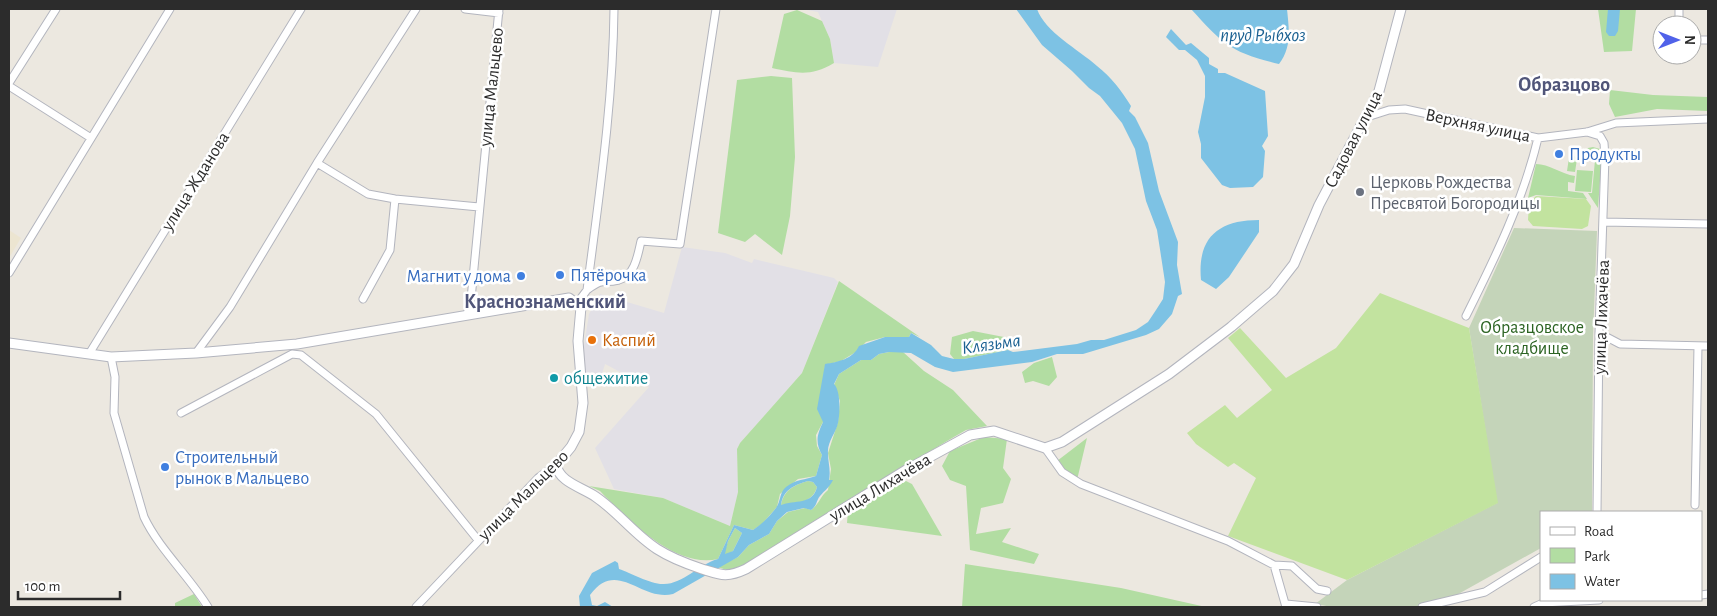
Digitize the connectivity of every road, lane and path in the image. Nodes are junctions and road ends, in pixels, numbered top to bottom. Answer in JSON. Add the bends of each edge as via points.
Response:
{"nodes":[{"id":1,"x":56,"y":9,"type":"edge"},
{"id":2,"x":170,"y":9,"type":"edge"},
{"id":3,"x":301,"y":9,"type":"edge"},
{"id":4,"x":416,"y":9,"type":"edge"},
{"id":5,"x":466,"y":9,"type":"edge"},
{"id":6,"x":614,"y":9,"type":"edge"},
{"id":7,"x":716,"y":9,"type":"edge"},
{"id":8,"x":1401,"y":9,"type":"edge"},
{"id":9,"x":499,"y":11,"type":"edge"},
{"id":10,"x":9,"y":84,"type":"edge"},
{"id":11,"x":1367,"y":117,"type":"junction"},
{"id":12,"x":1708,"y":119,"type":"edge"},
{"id":13,"x":1587,"y":132,"type":"junction"},
{"id":14,"x":91,"y":138,"type":"junction"},
{"id":15,"x":1538,"y":138,"type":"junction"},
{"id":16,"x":317,"y":163,"type":"junction"},
{"id":17,"x":395,"y":199,"type":"junction"},
{"id":18,"x":479,"y":207,"type":"junction"},
{"id":19,"x":1603,"y":222,"type":"junction"},
{"id":20,"x":1708,"y":224,"type":"edge"},
{"id":21,"x":9,"y":273,"type":"edge"},
{"id":22,"x":587,"y":290,"type":"junction"},
{"id":23,"x":363,"y":299,"type":"dead end"},
{"id":24,"x":578,"y":302,"type":"junction"},
{"id":25,"x":467,"y":315,"type":"junction"},
{"id":26,"x":1466,"y":316,"type":"dead end"},
{"id":27,"x":1599,"y":333,"type":"junction"},
{"id":28,"x":9,"y":343,"type":"edge"},
{"id":29,"x":297,"y":344,"type":"junction"},
{"id":30,"x":1698,"y":346,"type":"junction"},
{"id":31,"x":1708,"y":346,"type":"edge"},
{"id":32,"x":196,"y":353,"type":"junction"},
{"id":33,"x":89,"y":354,"type":"junction"},
{"id":34,"x":297,"y":354,"type":"junction"},
{"id":35,"x":111,"y":356,"type":"junction"},
{"id":36,"x":181,"y":413,"type":"dead end"},
{"id":37,"x":1045,"y":448,"type":"junction"},
{"id":38,"x":556,"y":465,"type":"junction"},
{"id":39,"x":1695,"y":505,"type":"dead end"},
{"id":40,"x":1597,"y":511,"type":"edge"},
{"id":41,"x":478,"y":540,"type":"junction"},
{"id":42,"x":1540,"y":558,"type":"edge"},
{"id":43,"x":1274,"y":565,"type":"junction"},
{"id":44,"x":1327,"y":591,"type":"dead end"},
{"id":45,"x":1570,"y":601,"type":"edge"},
{"id":46,"x":1286,"y":606,"type":"edge"},
{"id":47,"x":208,"y":607,"type":"edge"},
{"id":48,"x":416,"y":607,"type":"edge"},
{"id":49,"x":1317,"y":607,"type":"edge"},
{"id":50,"x":1422,"y":607,"type":"edge"},
{"id":51,"x":1534,"y":607,"type":"edge"}],
"edges":[{"from":1,"to":10,"type":"street"},
{"from":2,"to":14,"type":"street"},
{"from":3,"to":33,"type":"street","name":"улица Жданова"},
{"from":4,"to":16,"type":"street"},
{"from":5,"to":9,"type":"street"},
{"from":6,"to":22,"type":"street","via":[[614,64]]},
{"from":7,"to":22,"type":"street","via":[[680,244],[641,241],[630,272],[620,280],[599,281]]},
{"from":8,"to":11,"type":"street","name":"Садовая улица","via":[[1379,91]]},
{"from":9,"to":18,"type":"street","name":"улица Мальцево"},
{"from":10,"to":14,"type":"street"},
{"from":11,"to":15,"type":"street","name":"Верхняя улица","via":[[1404,109]]},
{"from":11,"to":37,"type":"street","name":"Садовая улица","via":[[1319,205],[1294,264],[1273,291],[1169,374],[1062,442]]},
{"from":12,"to":13,"type":"street","name":"Верхняя улица","via":[[1623,122]]},
{"from":13,"to":15,"type":"street","name":"Верхняя улица"},
{"from":13,"to":19,"type":"street","name":"улица Лихачёва","via":[[1600,136],[1604,143]]},
{"from":14,"to":21,"type":"street"},
{"from":15,"to":26,"type":"street","via":[[1530,172],[1506,236]]},
{"from":16,"to":17,"type":"street","via":[[368,194]]},
{"from":16,"to":32,"type":"street","via":[[230,307]]},
{"from":17,"to":18,"type":"street"},
{"from":17,"to":23,"type":"street","via":[[390,250]]},
{"from":18,"to":25,"type":"street","name":"улица Мальцево"},
{"from":19,"to":20,"type":"street"},
{"from":19,"to":27,"type":"street","name":"улица Лихачёва"},
{"from":22,"to":24,"type":"street"},
{"from":24,"to":25,"type":"street","via":[[562,298]]},
{"from":24,"to":38,"type":"street","name":"улица Мальцево","via":[[581,312],[578,341],[583,403],[579,432]]},
{"from":25,"to":29,"type":"street"},
{"from":27,"to":30,"type":"street","via":[[1620,344]]},
{"from":27,"to":40,"type":"street","name":"улица Лихачёва"},
{"from":28,"to":33,"type":"street"},
{"from":29,"to":32,"type":"street"},
{"from":29,"to":34,"type":"street"},
{"from":30,"to":31,"type":"street"},
{"from":30,"to":39,"type":"street"},
{"from":32,"to":35,"type":"street"},
{"from":33,"to":35,"type":"street"},
{"from":34,"to":36,"type":"street"},
{"from":34,"to":41,"type":"street","via":[[376,414]]},
{"from":35,"to":47,"type":"street","via":[[115,376],[114,413],[144,517],[150,531]]},
{"from":37,"to":38,"type":"street","name":"улица Лихачёва","via":[[994,431],[970,435],[731,576],[684,563],[656,549],[596,496],[558,472]]},
{"from":37,"to":43,"type":"street","via":[[1062,472],[1081,484],[1228,541]]},
{"from":38,"to":41,"type":"street","name":"улица Мальцево","via":[[538,478]]},
{"from":41,"to":48,"type":"street","name":"улица Мальцево"},
{"from":42,"to":50,"type":"street","via":[[1485,592]]},
{"from":43,"to":44,"type":"street","via":[[1292,566],[1317,589]]},
{"from":43,"to":46,"type":"street"},
{"from":45,"to":51,"type":"street","via":[[1543,602]]},
{"from":46,"to":49,"type":"street"}]}
